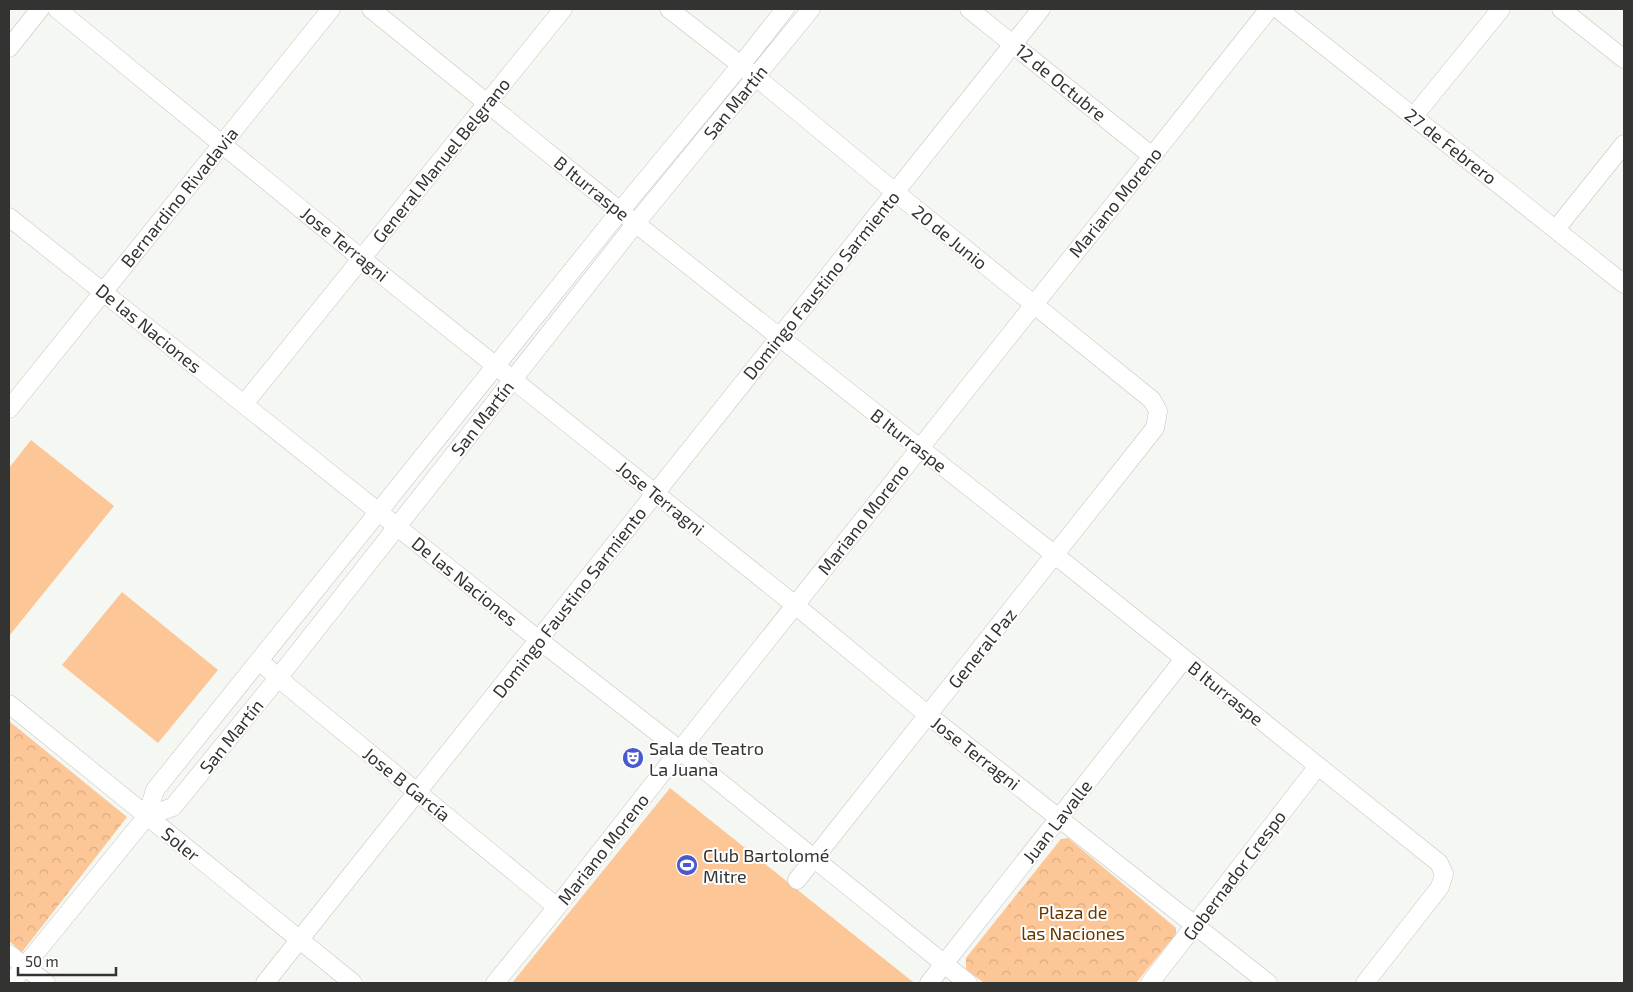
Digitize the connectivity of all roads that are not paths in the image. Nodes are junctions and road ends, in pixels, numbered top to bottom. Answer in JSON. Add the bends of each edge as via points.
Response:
{"nodes":[{"id":1,"x":40,"y":9,"type":"edge"},
{"id":2,"x":57,"y":9,"type":"edge"},
{"id":3,"x":332,"y":9,"type":"edge"},
{"id":4,"x":371,"y":9,"type":"edge"},
{"id":5,"x":563,"y":9,"type":"edge"},
{"id":6,"x":669,"y":9,"type":"edge"},
{"id":7,"x":785,"y":9,"type":"edge"},
{"id":8,"x":811,"y":9,"type":"edge"},
{"id":9,"x":969,"y":9,"type":"edge"},
{"id":10,"x":1041,"y":9,"type":"edge"},
{"id":11,"x":1269,"y":9,"type":"edge"},
{"id":12,"x":1278,"y":9,"type":"edge"},
{"id":13,"x":1501,"y":9,"type":"edge"},
{"id":14,"x":1561,"y":9,"type":"edge"},
{"id":15,"x":1013,"y":44,"type":"junction"},
{"id":16,"x":9,"y":48,"type":"edge"},
{"id":17,"x":1624,"y":59,"type":"edge"},
{"id":18,"x":740,"y":65,"type":"junction"},
{"id":19,"x":756,"y":77,"type":"junction"},
{"id":20,"x":487,"y":103,"type":"junction"},
{"id":21,"x":1414,"y":116,"type":"junction"},
{"id":22,"x":223,"y":144,"type":"junction"},
{"id":23,"x":1624,"y":144,"type":"edge"},
{"id":24,"x":1152,"y":156,"type":"junction"},
{"id":25,"x":895,"y":192,"type":"junction"},
{"id":26,"x":620,"y":211,"type":"junction"},
{"id":27,"x":9,"y":217,"type":"edge"},
{"id":28,"x":636,"y":223,"type":"junction"},
{"id":29,"x":1556,"y":230,"type":"junction"},
{"id":30,"x":362,"y":258,"type":"junction"},
{"id":31,"x":1624,"y":284,"type":"edge"},
{"id":32,"x":103,"y":292,"type":"junction"},
{"id":33,"x":1034,"y":304,"type":"junction"},
{"id":34,"x":780,"y":337,"type":"junction"},
{"id":35,"x":495,"y":366,"type":"junction"},
{"id":36,"x":512,"y":378,"type":"junction"},
{"id":37,"x":244,"y":404,"type":"junction"},
{"id":38,"x":9,"y":409,"type":"edge"},
{"id":39,"x":1158,"y":411,"type":"joint"},
{"id":40,"x":920,"y":448,"type":"junction"},
{"id":41,"x":655,"y":493,"type":"junction"},
{"id":42,"x":378,"y":512,"type":"junction"},
{"id":43,"x":397,"y":525,"type":"junction"},
{"id":44,"x":1055,"y":555,"type":"junction"},
{"id":45,"x":795,"y":605,"type":"junction"},
{"id":46,"x":539,"y":640,"type":"junction"},
{"id":47,"x":259,"y":660,"type":"junction"},
{"id":48,"x":1184,"y":660,"type":"junction"},
{"id":49,"x":278,"y":678,"type":"junction"},
{"id":50,"x":9,"y":704,"type":"edge"},
{"id":51,"x":928,"y":715,"type":"junction"},
{"id":52,"x":680,"y":750,"type":"junction"},
{"id":53,"x":1318,"y":766,"type":"junction"},
{"id":54,"x":418,"y":793,"type":"junction"},
{"id":55,"x":147,"y":816,"type":"junction"},
{"id":56,"x":1059,"y":818,"type":"junction"},
{"id":57,"x":814,"y":858,"type":"junction"},
{"id":58,"x":797,"y":880,"type":"dead end"},
{"id":59,"x":557,"y":907,"type":"junction"},
{"id":60,"x":1196,"y":926,"type":"junction"},
{"id":61,"x":300,"y":940,"type":"junction"},
{"id":62,"x":9,"y":954,"type":"edge"},
{"id":63,"x":944,"y":964,"type":"junction"},
{"id":64,"x":24,"y":966,"type":"junction"},
{"id":65,"x":11,"y":983,"type":"edge"},
{"id":66,"x":46,"y":983,"type":"edge"},
{"id":67,"x":265,"y":983,"type":"edge"},
{"id":68,"x":353,"y":983,"type":"edge"},
{"id":69,"x":495,"y":983,"type":"edge"},
{"id":70,"x":929,"y":983,"type":"edge"},
{"id":71,"x":968,"y":983,"type":"edge"},
{"id":72,"x":1150,"y":983,"type":"edge"},
{"id":73,"x":1268,"y":983,"type":"edge"},
{"id":74,"x":1365,"y":983,"type":"edge"}],
"edges":[{"from":1,"to":16,"type":"street"},
{"from":2,"to":22,"type":"street","name":"Jose Terragni"},
{"from":3,"to":22,"type":"street","name":"Bernardino Rivadavia"},
{"from":4,"to":20,"type":"street","name":"B Iturraspe"},
{"from":5,"to":20,"type":"street","name":"General Manuel Belgrano"},
{"from":6,"to":18,"type":"street","name":"20 de Junio"},
{"from":7,"to":18,"type":"street","name":"San Martín"},
{"from":8,"to":19,"type":"street","name":"San Martín"},
{"from":9,"to":15,"type":"street","name":"12 de Octubre"},
{"from":10,"to":15,"type":"street","name":"Domingo Faustino Sarmiento"},
{"from":11,"to":24,"type":"street","name":"Mariano Moreno"},
{"from":12,"to":21,"type":"street","name":"27 de Febrero"},
{"from":13,"to":21,"type":"street"},
{"from":14,"to":17,"type":"street"},
{"from":15,"to":24,"type":"street","name":"12 de Octubre"},
{"from":15,"to":25,"type":"street","name":"Domingo Faustino Sarmiento"},
{"from":18,"to":19,"type":"street","name":"20 de Junio"},
{"from":18,"to":26,"type":"street","name":"San Martín"},
{"from":19,"to":25,"type":"street","name":"20 de Junio"},
{"from":19,"to":28,"type":"street","name":"San Martín"},
{"from":20,"to":26,"type":"street","name":"B Iturraspe"},
{"from":20,"to":30,"type":"street","name":"General Manuel Belgrano"},
{"from":21,"to":29,"type":"street","name":"27 de Febrero"},
{"from":22,"to":30,"type":"street","name":"Jose Terragni"},
{"from":22,"to":32,"type":"street","name":"Bernardino Rivadavia"},
{"from":23,"to":29,"type":"street"},
{"from":24,"to":33,"type":"street","name":"Mariano Moreno"},
{"from":25,"to":33,"type":"street","name":"20 de Junio"},
{"from":25,"to":34,"type":"street","name":"Domingo Faustino Sarmiento"},
{"from":26,"to":28,"type":"street","name":"B Iturraspe"},
{"from":26,"to":35,"type":"street","name":"San Martín"},
{"from":27,"to":32,"type":"street","name":"De las Naciones"},
{"from":28,"to":34,"type":"street","name":"B Iturraspe"},
{"from":28,"to":36,"type":"street","name":"San Martín"},
{"from":29,"to":31,"type":"street","name":"27 de Febrero"},
{"from":30,"to":35,"type":"street","name":"Jose Terragni"},
{"from":30,"to":37,"type":"street","name":"General Manuel Belgrano"},
{"from":32,"to":37,"type":"street","name":"De las Naciones"},
{"from":32,"to":38,"type":"street","name":"Bernardino Rivadavia"},
{"from":33,"to":39,"type":"street","name":"20 de Junio","via":[[1152,400]]},
{"from":33,"to":40,"type":"street","name":"Mariano Moreno"},
{"from":34,"to":40,"type":"street","name":"B Iturraspe"},
{"from":34,"to":41,"type":"street","name":"Domingo Faustino Sarmiento"},
{"from":35,"to":36,"type":"street","name":"Jose Terragni"},
{"from":35,"to":42,"type":"street","name":"San Martín"},
{"from":36,"to":41,"type":"street","name":"Jose Terragni"},
{"from":36,"to":43,"type":"street","name":"San Martín"},
{"from":37,"to":42,"type":"street","name":"De las Naciones"},
{"from":39,"to":44,"type":"street","name":"General Paz","via":[[1155,428]]},
{"from":40,"to":44,"type":"street","name":"B Iturraspe"},
{"from":40,"to":45,"type":"street","name":"Mariano Moreno"},
{"from":41,"to":45,"type":"street","name":"Jose Terragni"},
{"from":41,"to":46,"type":"street","name":"Domingo Faustino Sarmiento"},
{"from":42,"to":43,"type":"street","name":"De las Naciones"},
{"from":42,"to":47,"type":"street","name":"San Martín"},
{"from":43,"to":46,"type":"street","name":"De las Naciones"},
{"from":43,"to":49,"type":"street","name":"San Martín"},
{"from":44,"to":48,"type":"street","name":"B Iturraspe"},
{"from":44,"to":51,"type":"street","name":"General Paz"},
{"from":45,"to":51,"type":"street","name":"Jose Terragni"},
{"from":45,"to":52,"type":"street","name":"Mariano Moreno"},
{"from":46,"to":52,"type":"street","name":"De las Naciones"},
{"from":46,"to":54,"type":"street","name":"Domingo Faustino Sarmiento"},
{"from":47,"to":49,"type":"street","name":"Jose B García"},
{"from":47,"to":55,"type":"street","name":"San Martín","via":[[155,790]]},
{"from":48,"to":53,"type":"street","name":"B Iturraspe"},
{"from":48,"to":56,"type":"street","name":"Juan Lavalle"},
{"from":49,"to":54,"type":"street","name":"Jose B García"},
{"from":49,"to":55,"type":"street","name":"San Martín","via":[[173,807]]},
{"from":50,"to":55,"type":"street","name":"Soler"},
{"from":51,"to":56,"type":"street","name":"Jose Terragni"},
{"from":51,"to":57,"type":"street","name":"General Paz"},
{"from":52,"to":57,"type":"street","name":"De las Naciones"},
{"from":52,"to":59,"type":"street","name":"Mariano Moreno"},
{"from":53,"to":60,"type":"street","name":"Gobernador Crespo"},
{"from":53,"to":74,"type":"street","name":"B Iturraspe","via":[[1439,863],[1444,874],[1440,887]]},
{"from":54,"to":59,"type":"street","name":"Jose B García"},
{"from":54,"to":61,"type":"street","name":"Domingo Faustino Sarmiento"},
{"from":55,"to":61,"type":"street","name":"Soler"},
{"from":55,"to":64,"type":"street","name":"San Martín"},
{"from":56,"to":60,"type":"street","name":"Jose Terragni"},
{"from":56,"to":63,"type":"street","name":"Juan Lavalle"},
{"from":57,"to":58,"type":"street","name":"General Paz"},
{"from":57,"to":63,"type":"street","name":"De las Naciones"},
{"from":59,"to":69,"type":"street","name":"Mariano Moreno"},
{"from":60,"to":72,"type":"street","name":"Gobernador Crespo"},
{"from":60,"to":73,"type":"street","name":"Jose Terragni"},
{"from":61,"to":67,"type":"street","name":"Domingo Faustino Sarmiento"},
{"from":61,"to":68,"type":"street","name":"Soler"},
{"from":62,"to":64,"type":"street"},
{"from":63,"to":70,"type":"street","name":"Juan Lavalle"},
{"from":63,"to":71,"type":"street","name":"De las Naciones"},
{"from":64,"to":65,"type":"street","name":"San Martín"},
{"from":64,"to":66,"type":"street"}]}
